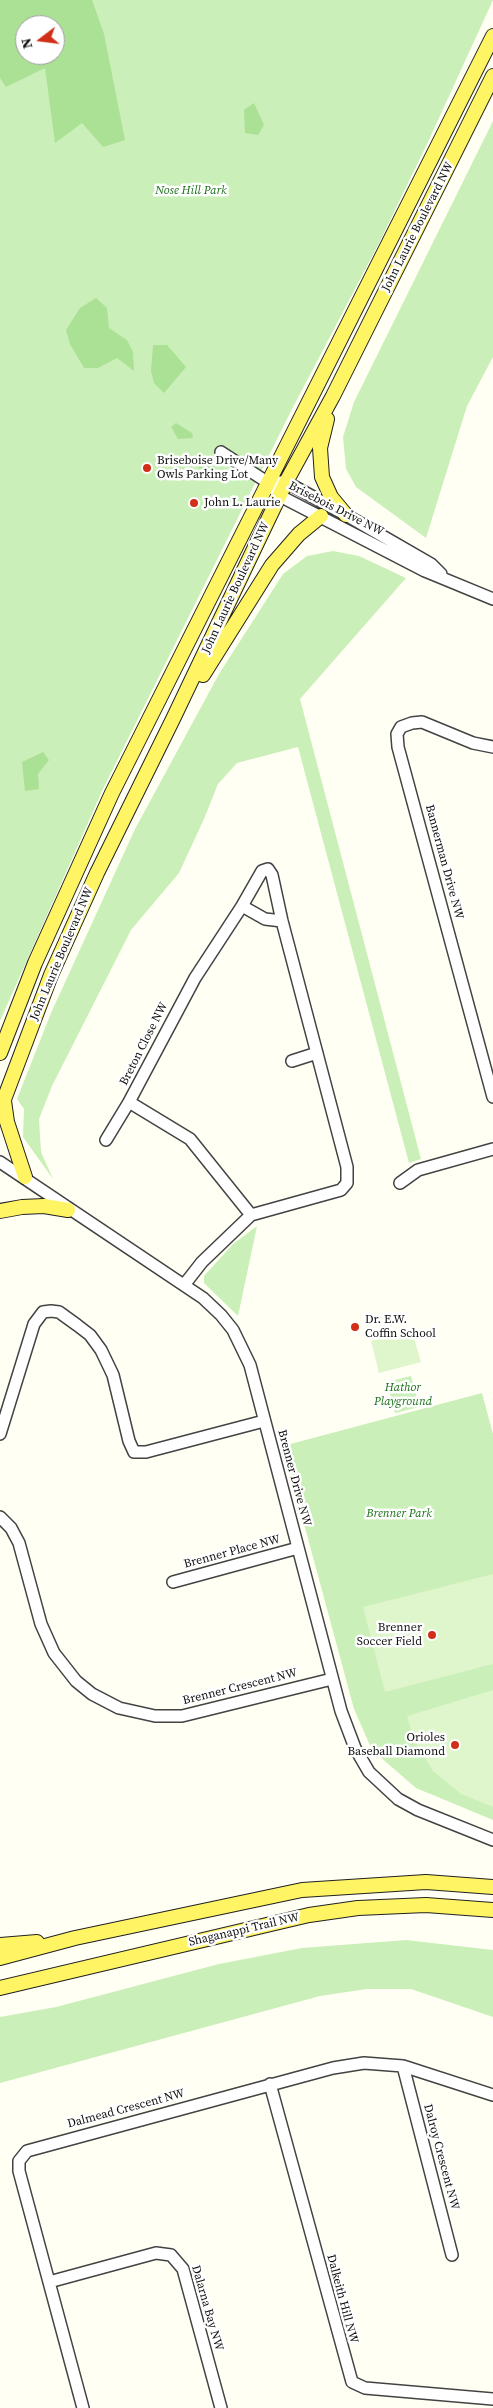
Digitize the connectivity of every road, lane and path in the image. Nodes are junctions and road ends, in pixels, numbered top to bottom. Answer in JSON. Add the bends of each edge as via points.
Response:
{"nodes":[{"id":1,"x":493,"y":36,"type":"edge"},
{"id":2,"x":493,"y":76,"type":"edge"},
{"id":3,"x":333,"y":396,"type":"junction"},
{"id":4,"x":221,"y":452,"type":"dead end"},
{"id":5,"x":267,"y":482,"type":"junction"},
{"id":6,"x":286,"y":482,"type":"junction"},
{"id":7,"x":280,"y":496,"type":"junction"},
{"id":8,"x":346,"y":515,"type":"junction"},
{"id":9,"x":321,"y":516,"type":"junction"},
{"id":10,"x":445,"y":577,"type":"junction"},
{"id":11,"x":493,"y":599,"type":"edge"},
{"id":12,"x":173,"y":719,"type":"junction"},
{"id":13,"x":493,"y":747,"type":"edge"},
{"id":14,"x":242,"y":906,"type":"junction"},
{"id":15,"x":282,"y":921,"type":"junction"},
{"id":16,"x":0,"y":1053,"type":"edge"},
{"id":17,"x":317,"y":1053,"type":"junction"},
{"id":18,"x":292,"y":1061,"type":"dead end"},
{"id":19,"x":493,"y":1097,"type":"edge"},
{"id":20,"x":129,"y":1102,"type":"junction"},
{"id":21,"x":2,"y":1106,"type":"edge"},
{"id":22,"x":106,"y":1140,"type":"dead end"},
{"id":23,"x":493,"y":1149,"type":"edge"},
{"id":24,"x":0,"y":1162,"type":"edge"},
{"id":25,"x":25,"y":1177,"type":"junction"},
{"id":26,"x":400,"y":1183,"type":"dead end"},
{"id":27,"x":68,"y":1210,"type":"junction"},
{"id":28,"x":0,"y":1211,"type":"edge"},
{"id":29,"x":251,"y":1215,"type":"junction"},
{"id":30,"x":184,"y":1285,"type":"junction"},
{"id":31,"x":264,"y":1421,"type":"junction"},
{"id":32,"x":0,"y":1434,"type":"edge"},
{"id":33,"x":0,"y":1517,"type":"edge"},
{"id":34,"x":298,"y":1548,"type":"junction"},
{"id":35,"x":174,"y":1582,"type":"dead end"},
{"id":36,"x":332,"y":1678,"type":"junction"},
{"id":37,"x":493,"y":1840,"type":"edge"},
{"id":38,"x":493,"y":1887,"type":"edge"},
{"id":39,"x":493,"y":1910,"type":"edge"},
{"id":40,"x":75,"y":1938,"type":"junction"},
{"id":41,"x":0,"y":1945,"type":"edge"},
{"id":42,"x":0,"y":1958,"type":"edge"},
{"id":43,"x":0,"y":1988,"type":"edge"},
{"id":44,"x":403,"y":2066,"type":"junction"},
{"id":45,"x":270,"y":2084,"type":"junction"},
{"id":46,"x":493,"y":2095,"type":"edge"},
{"id":47,"x":452,"y":2255,"type":"dead end"},
{"id":48,"x":49,"y":2282,"type":"junction"},
{"id":49,"x":493,"y":2400,"type":"edge"},
{"id":50,"x":83,"y":2408,"type":"edge"},
{"id":51,"x":221,"y":2408,"type":"edge"}],
"edges":[{"from":1,"to":5,"type":"main road","name":"John Laurie Boulevard NW"},
{"from":2,"to":3,"type":"main road","name":"John Laurie Boulevard NW"},
{"from":3,"to":6,"type":"main road","name":"John Laurie Boulevard NW"},
{"from":3,"to":8,"type":"main road","via":[[320,448],[322,478],[331,497]]},
{"from":4,"to":5,"type":"street"},
{"from":5,"to":6,"type":"street","name":"Brisebois Drive NW"},
{"from":5,"to":7,"type":"street","name":"Brisebois Drive NW"},
{"from":5,"to":16,"type":"main road","name":"John Laurie Boulevard NW","via":[[112,793],[35,963]]},
{"from":6,"to":7,"type":"main road","name":"John Laurie Boulevard NW"},
{"from":6,"to":8,"type":"street","name":"Brisebois Drive NW"},
{"from":7,"to":9,"type":"street","name":"Brisebois Drive NW"},
{"from":7,"to":12,"type":"main road","name":"John Laurie Boulevard NW"},
{"from":8,"to":10,"type":"street","name":"Brisebois Drive NW","via":[[431,564]]},
{"from":9,"to":10,"type":"street","name":"Brisebois Drive NW","via":[[425,571]]},
{"from":9,"to":12,"type":"main road","via":[[299,534],[272,565]]},
{"from":10,"to":11,"type":"street","name":"Brisebois Drive NW"},
{"from":12,"to":21,"type":"main road","name":"John Laurie Boulevard NW","via":[[51,975]]},
{"from":13,"to":19,"type":"street","name":"Bannerman Drive NW","via":[[473,744],[422,722],[401,727],[397,734]]},
{"from":14,"to":15,"type":"street","via":[[265,919]]},
{"from":14,"to":15,"type":"street","name":"Breton Close NW","via":[[262,871],[268,868]]},
{"from":14,"to":20,"type":"street","name":"Breton Close NW","via":[[195,978]]},
{"from":15,"to":17,"type":"street","name":"Breton Close NW"},
{"from":17,"to":18,"type":"street"},
{"from":17,"to":29,"type":"street","name":"Breton Close NW","via":[[347,1167],[347,1184],[341,1190]]},
{"from":20,"to":22,"type":"street"},
{"from":20,"to":29,"type":"street","name":"Breton Close NW","via":[[190,1139]]},
{"from":21,"to":25,"type":"main road"},
{"from":23,"to":26,"type":"street","via":[[418,1170]]},
{"from":24,"to":25,"type":"street","name":"Brenner Drive NW"},
{"from":25,"to":27,"type":"street","name":"Brenner Drive NW"},
{"from":27,"to":28,"type":"main road","via":[[37,1206]]},
{"from":27,"to":30,"type":"street","name":"Brenner Drive NW"},
{"from":29,"to":30,"type":"street","name":"Breton Close NW","via":[[202,1262]]},
{"from":30,"to":31,"type":"street","name":"Brenner Drive NW","via":[[221,1315],[241,1344],[250,1365]]},
{"from":31,"to":32,"type":"street","via":[[146,1452],[134,1452],[113,1375],[101,1350],[90,1335],[58,1312],[51,1311],[43,1312],[34,1324]]},
{"from":31,"to":34,"type":"street","name":"Brenner Drive NW"},
{"from":33,"to":36,"type":"street","name":"Brenner Crescent NW","via":[[19,1543],[41,1624],[54,1653],[76,1681],[92,1694],[119,1708],[155,1716],[182,1716]]},
{"from":34,"to":35,"type":"street","name":"Brenner Place NW"},
{"from":34,"to":36,"type":"street","name":"Brenner Drive NW"},
{"from":36,"to":37,"type":"street","name":"Brenner Drive NW","via":[[355,1748],[378,1782],[418,1810]]},
{"from":38,"to":40,"type":"main road","name":"Shaganappi Trail NW","via":[[426,1882],[302,1890]]},
{"from":39,"to":43,"type":"main road","name":"Shaganappi Trail NW","via":[[426,1905],[358,1908],[309,1915]]},
{"from":40,"to":41,"type":"main road"},
{"from":40,"to":42,"type":"main road","name":"Shaganappi Trail NW"},
{"from":44,"to":45,"type":"street","name":"Dalmead Crescent NW","via":[[364,2063]]},
{"from":44,"to":46,"type":"street","name":"Dalmead Crescent NW"},
{"from":44,"to":47,"type":"street","name":"Dalroy Crescent NW"},
{"from":45,"to":48,"type":"street","name":"Dalmead Crescent NW","via":[[31,2150],[23,2155],[19,2171]]},
{"from":45,"to":49,"type":"street","name":"Dalkeith Hill NW","via":[[352,2382],[365,2388]]},
{"from":48,"to":50,"type":"street","name":"Dalmead Crescent NW"},
{"from":48,"to":51,"type":"street","name":"Dalarna Bay NW","via":[[156,2253],[171,2255],[183,2269]]}]}
